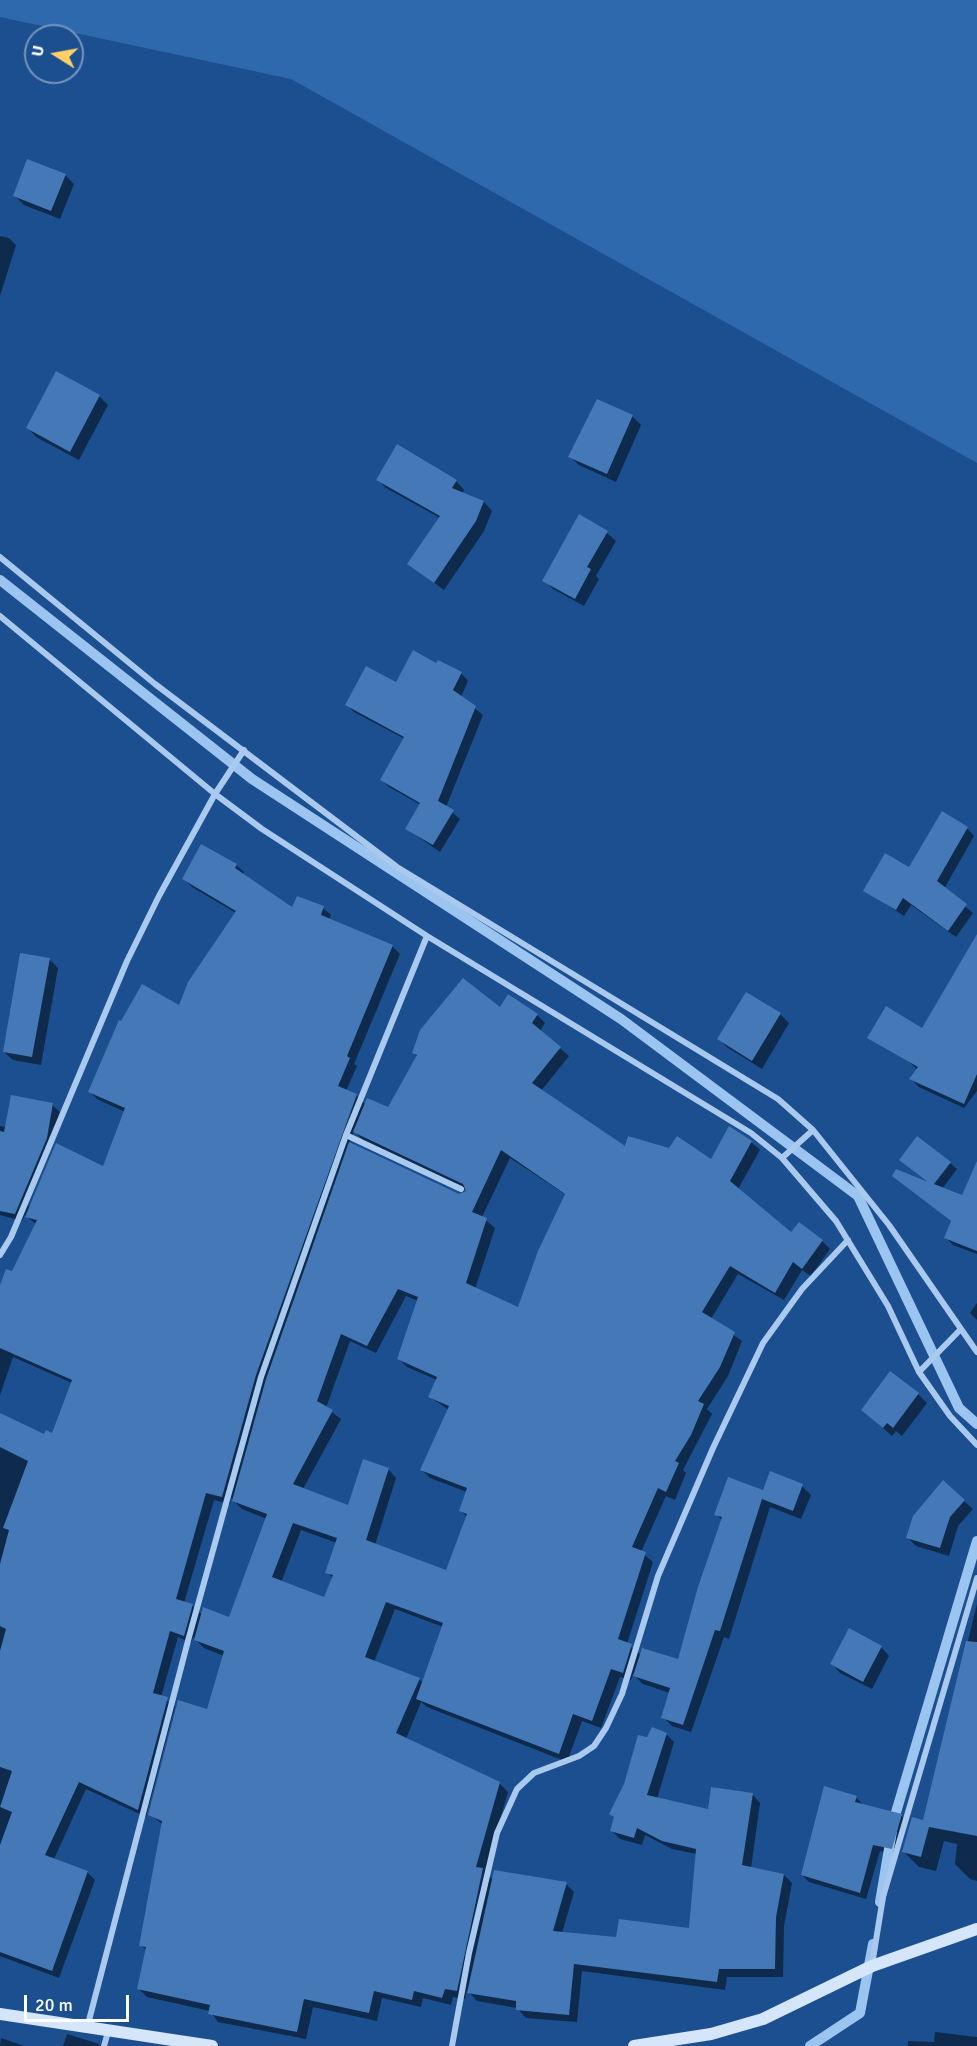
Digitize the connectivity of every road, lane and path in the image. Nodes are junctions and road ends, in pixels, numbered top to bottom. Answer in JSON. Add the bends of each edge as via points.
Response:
{"nodes":[{"id":1,"x":0,"y":557,"type":"edge"},
{"id":2,"x":0,"y":616,"type":"edge"},
{"id":3,"x":244,"y":750,"type":"junction"},
{"id":4,"x":215,"y":794,"type":"junction"},
{"id":5,"x":428,"y":936,"type":"junction"},
{"id":6,"x":813,"y":1130,"type":"junction"},
{"id":7,"x":346,"y":1135,"type":"junction"},
{"id":8,"x":782,"y":1158,"type":"junction"},
{"id":9,"x":461,"y":1189,"type":"dead end"},
{"id":10,"x":848,"y":1240,"type":"junction"},
{"id":11,"x":0,"y":1255,"type":"edge"},
{"id":12,"x":960,"y":1330,"type":"junction"},
{"id":13,"x":977,"y":1352,"type":"edge"},
{"id":14,"x":919,"y":1372,"type":"junction"},
{"id":15,"x":977,"y":1445,"type":"edge"},
{"id":16,"x":977,"y":1578,"type":"edge"},
{"id":17,"x":977,"y":1929,"type":"edge"},
{"id":18,"x":872,"y":1966,"type":"junction"},
{"id":19,"x":0,"y":2014,"type":"edge"},
{"id":20,"x":87,"y":2029,"type":"junction"},
{"id":21,"x":108,"y":2032,"type":"junction"},
{"id":22,"x":104,"y":2046,"type":"edge"},
{"id":23,"x":212,"y":2046,"type":"edge"},
{"id":24,"x":452,"y":2046,"type":"edge"},
{"id":25,"x":634,"y":2046,"type":"edge"}],
"edges":[{"from":1,"to":3,"type":"street","via":[[155,684]]},
{"from":2,"to":4,"type":"street"},
{"from":3,"to":4,"type":"street"},
{"from":3,"to":6,"type":"street","via":[[397,867],[751,1082]]},
{"from":4,"to":5,"type":"street","via":[[262,829]]},
{"from":4,"to":11,"type":"street","via":[[128,961],[12,1237]]},
{"from":5,"to":7,"type":"street"},
{"from":5,"to":8,"type":"street","via":[[751,1133]]},
{"from":6,"to":8,"type":"street"},
{"from":6,"to":12,"type":"street","via":[[889,1225]]},
{"from":7,"to":9,"type":"street"},
{"from":7,"to":20,"type":"street","via":[[261,1377]]},
{"from":8,"to":10,"type":"street"},
{"from":10,"to":14,"type":"street","via":[[888,1306]]},
{"from":10,"to":24,"type":"street","via":[[802,1289],[763,1343],[658,1576],[622,1694],[606,1728],[594,1746],[534,1773],[517,1789],[497,1833]]},
{"from":12,"to":13,"type":"street"},
{"from":12,"to":14,"type":"street"},
{"from":14,"to":15,"type":"street","via":[[950,1416]]},
{"from":16,"to":18,"type":"street","via":[[883,1897]]},
{"from":17,"to":18,"type":"street"},
{"from":18,"to":25,"type":"street","via":[[763,2019],[711,2034]]},
{"from":19,"to":20,"type":"street"},
{"from":20,"to":21,"type":"street"},
{"from":21,"to":22,"type":"street"},
{"from":21,"to":23,"type":"street"}]}
